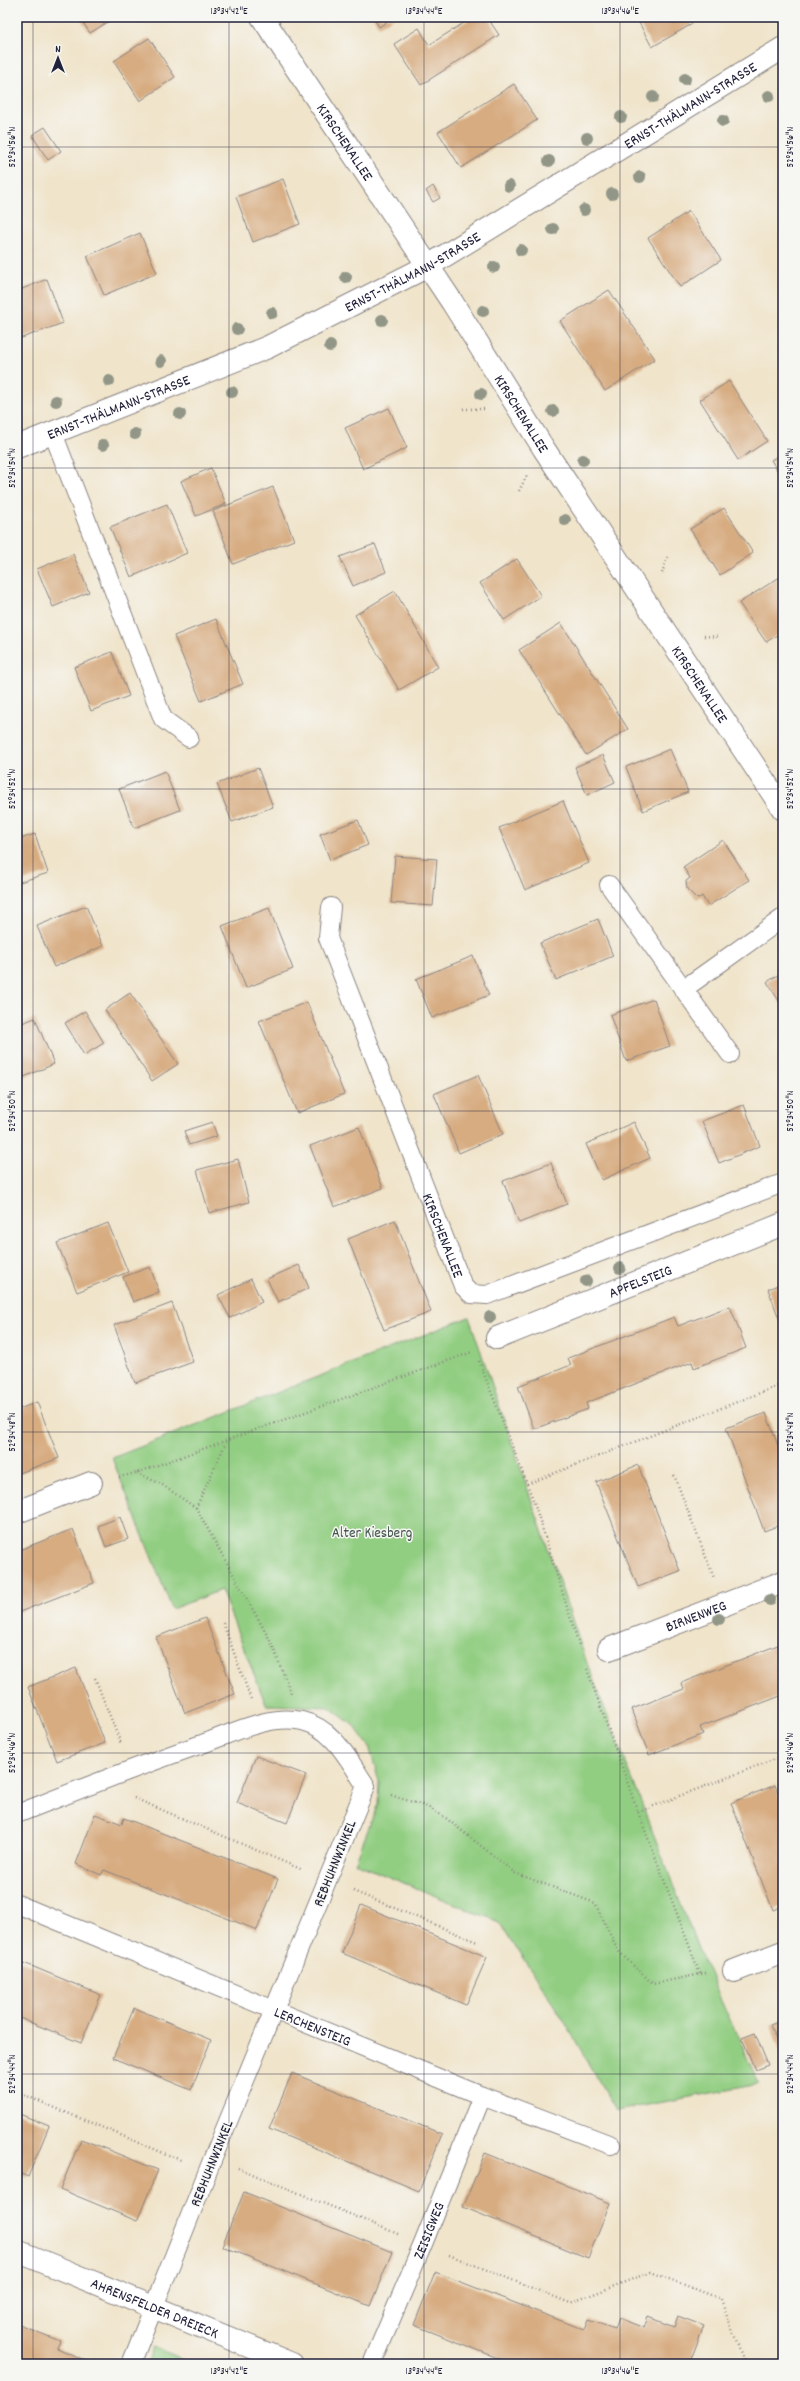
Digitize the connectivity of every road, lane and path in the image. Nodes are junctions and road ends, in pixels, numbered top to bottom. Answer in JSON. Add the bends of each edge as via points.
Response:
{"nodes":[{"id":1,"x":262,"y":17,"type":"edge"},
{"id":2,"x":783,"y":48,"type":"edge"},
{"id":3,"x":428,"y":266,"type":"junction"},
{"id":4,"x":463,"y":409,"type":"dead end"},
{"id":5,"x":490,"y":409,"type":"dead end"},
{"id":6,"x":53,"y":433,"type":"junction"},
{"id":7,"x":17,"y":447,"type":"edge"},
{"id":8,"x":668,"y":556,"type":"dead end"},
{"id":9,"x":661,"y":575,"type":"dead end"},
{"id":10,"x":700,"y":636,"type":"dead end"},
{"id":11,"x":720,"y":637,"type":"dead end"},
{"id":12,"x":189,"y":738,"type":"dead end"},
{"id":13,"x":783,"y":809,"type":"edge"},
{"id":14,"x":610,"y":885,"type":"dead end"},
{"id":15,"x":331,"y":907,"type":"dead end"},
{"id":16,"x":783,"y":918,"type":"edge"},
{"id":17,"x":684,"y":988,"type":"junction"},
{"id":18,"x":730,"y":1054,"type":"dead end"},
{"id":19,"x":783,"y":1183,"type":"edge"},
{"id":20,"x":783,"y":1224,"type":"edge"},
{"id":21,"x":497,"y":1338,"type":"joint"},
{"id":22,"x":474,"y":1351,"type":"junction"},
{"id":23,"x":783,"y":1384,"type":"edge"},
{"id":24,"x":227,"y":1440,"type":"junction"},
{"id":25,"x":136,"y":1473,"type":"junction"},
{"id":26,"x":674,"y":1475,"type":"dead end"},
{"id":27,"x":91,"y":1483,"type":"joint"},
{"id":28,"x":527,"y":1484,"type":"junction"},
{"id":29,"x":196,"y":1508,"type":"junction"},
{"id":30,"x":17,"y":1512,"type":"edge"},
{"id":31,"x":783,"y":1582,"type":"edge"},
{"id":32,"x":724,"y":1605,"type":"junction"},
{"id":33,"x":223,"y":1623,"type":"dead end"},
{"id":34,"x":609,"y":1649,"type":"dead end"},
{"id":35,"x":580,"y":1650,"type":"dead end"},
{"id":36,"x":585,"y":1665,"type":"dead end"},
{"id":37,"x":95,"y":1678,"type":"dead end"},
{"id":38,"x":302,"y":1721,"type":"junction"},
{"id":39,"x":260,"y":1723,"type":"junction"},
{"id":40,"x":783,"y":1756,"type":"edge"},
{"id":41,"x":132,"y":1768,"type":"junction"},
{"id":42,"x":97,"y":1782,"type":"junction"},
{"id":43,"x":366,"y":1786,"type":"junction"},
{"id":44,"x":638,"y":1812,"type":"junction"},
{"id":45,"x":17,"y":1814,"type":"edge"},
{"id":46,"x":326,"y":1880,"type":"junction"},
{"id":47,"x":17,"y":1904,"type":"edge"},
{"id":48,"x":477,"y":1942,"type":"dead end"},
{"id":49,"x":783,"y":1952,"type":"edge"},
{"id":50,"x":734,"y":1971,"type":"dead end"},
{"id":51,"x":274,"y":2011,"type":"junction"},
{"id":52,"x":17,"y":2092,"type":"edge"},
{"id":53,"x":482,"y":2096,"type":"junction"},
{"id":54,"x":611,"y":2145,"type":"dead end"},
{"id":55,"x":210,"y":2165,"type":"junction"},
{"id":56,"x":424,"y":2244,"type":"junction"},
{"id":57,"x":17,"y":2251,"type":"edge"},
{"id":58,"x":154,"y":2307,"type":"junction"},
{"id":59,"x":131,"y":2364,"type":"edge"},
{"id":60,"x":292,"y":2364,"type":"edge"},
{"id":61,"x":372,"y":2364,"type":"edge"},
{"id":62,"x":745,"y":2364,"type":"edge"}],
"edges":[{"from":1,"to":3,"type":"street","name":"KIRSCHENALLEE"},
{"from":2,"to":3,"type":"street","name":"ERNST-THÄLMANN-STRASSE"},
{"from":3,"to":6,"type":"street","name":"ERNST-THÄLMANN-STRASSE","via":[[268,347]]},
{"from":3,"to":13,"type":"street","name":"KIRSCHENALLEE","via":[[544,449]]},
{"from":4,"to":5,"type":"path"},
{"from":6,"to":7,"type":"street","name":"ERNST-THÄLMANN-STRASSE"},
{"from":6,"to":12,"type":"lane","via":[[163,719]]},
{"from":8,"to":9,"type":"path"},
{"from":10,"to":11,"type":"path"},
{"from":14,"to":17,"type":"lane"},
{"from":15,"to":19,"type":"lane","name":"KIRSCHENALLEE","via":[[328,938],[463,1286],[471,1294],[486,1295]]},
{"from":16,"to":17,"type":"lane"},
{"from":17,"to":18,"type":"lane"},
{"from":20,"to":21,"type":"street","name":"APFELSTEIG"},
{"from":21,"to":22,"type":"path"},
{"from":22,"to":24,"type":"path"},
{"from":22,"to":28,"type":"path"},
{"from":23,"to":28,"type":"path"},
{"from":24,"to":25,"type":"path"},
{"from":24,"to":29,"type":"path"},
{"from":25,"to":27,"type":"path"},
{"from":25,"to":29,"type":"path","via":[[161,1484]]},
{"from":26,"to":32,"type":"path"},
{"from":27,"to":30,"type":"street"},
{"from":28,"to":35,"type":"path"},
{"from":29,"to":38,"type":"path","via":[[271,1642]]},
{"from":31,"to":32,"type":"street","name":"BIRNENWEG"},
{"from":32,"to":34,"type":"street","name":"BIRNENWEG"},
{"from":33,"to":39,"type":"path"},
{"from":36,"to":44,"type":"path"},
{"from":37,"to":41,"type":"path"},
{"from":38,"to":39,"type":"lane","via":[[283,1719]]},
{"from":38,"to":43,"type":"lane","via":[[320,1728],[336,1741]]},
{"from":39,"to":41,"type":"lane"},
{"from":40,"to":44,"type":"path"},
{"from":41,"to":42,"type":"lane"},
{"from":42,"to":45,"type":"lane"},
{"from":42,"to":46,"type":"path"},
{"from":43,"to":44,"type":"path","via":[[428,1807],[515,1873],[595,1903],[618,1951],[653,1984],[700,1974]]},
{"from":43,"to":46,"type":"lane","name":"REBHUHNWINKEL"},
{"from":46,"to":48,"type":"path"},
{"from":46,"to":51,"type":"lane","name":"REBHUHNWINKEL"},
{"from":47,"to":51,"type":"lane","name":"LERCHENSTEIG"},
{"from":49,"to":50,"type":"street"},
{"from":51,"to":53,"type":"lane","name":"LERCHENSTEIG"},
{"from":51,"to":55,"type":"lane","name":"REBHUHNWINKEL"},
{"from":52,"to":55,"type":"path"},
{"from":53,"to":54,"type":"lane","name":"LERCHENSTEIG"},
{"from":53,"to":56,"type":"lane","name":"ZEISIGWEG"},
{"from":55,"to":56,"type":"path"},
{"from":55,"to":58,"type":"lane","name":"REBHUHNWINKEL"},
{"from":56,"to":61,"type":"lane","name":"ZEISIGWEG"},
{"from":56,"to":62,"type":"path","via":[[570,2303],[651,2272],[721,2299]]},
{"from":57,"to":58,"type":"street","name":"AHRENSFELDER DREIECK"},
{"from":58,"to":59,"type":"lane","name":"REBHUHNWINKEL"},
{"from":58,"to":60,"type":"street","name":"AHRENSFELDER DREIECK"}]}
